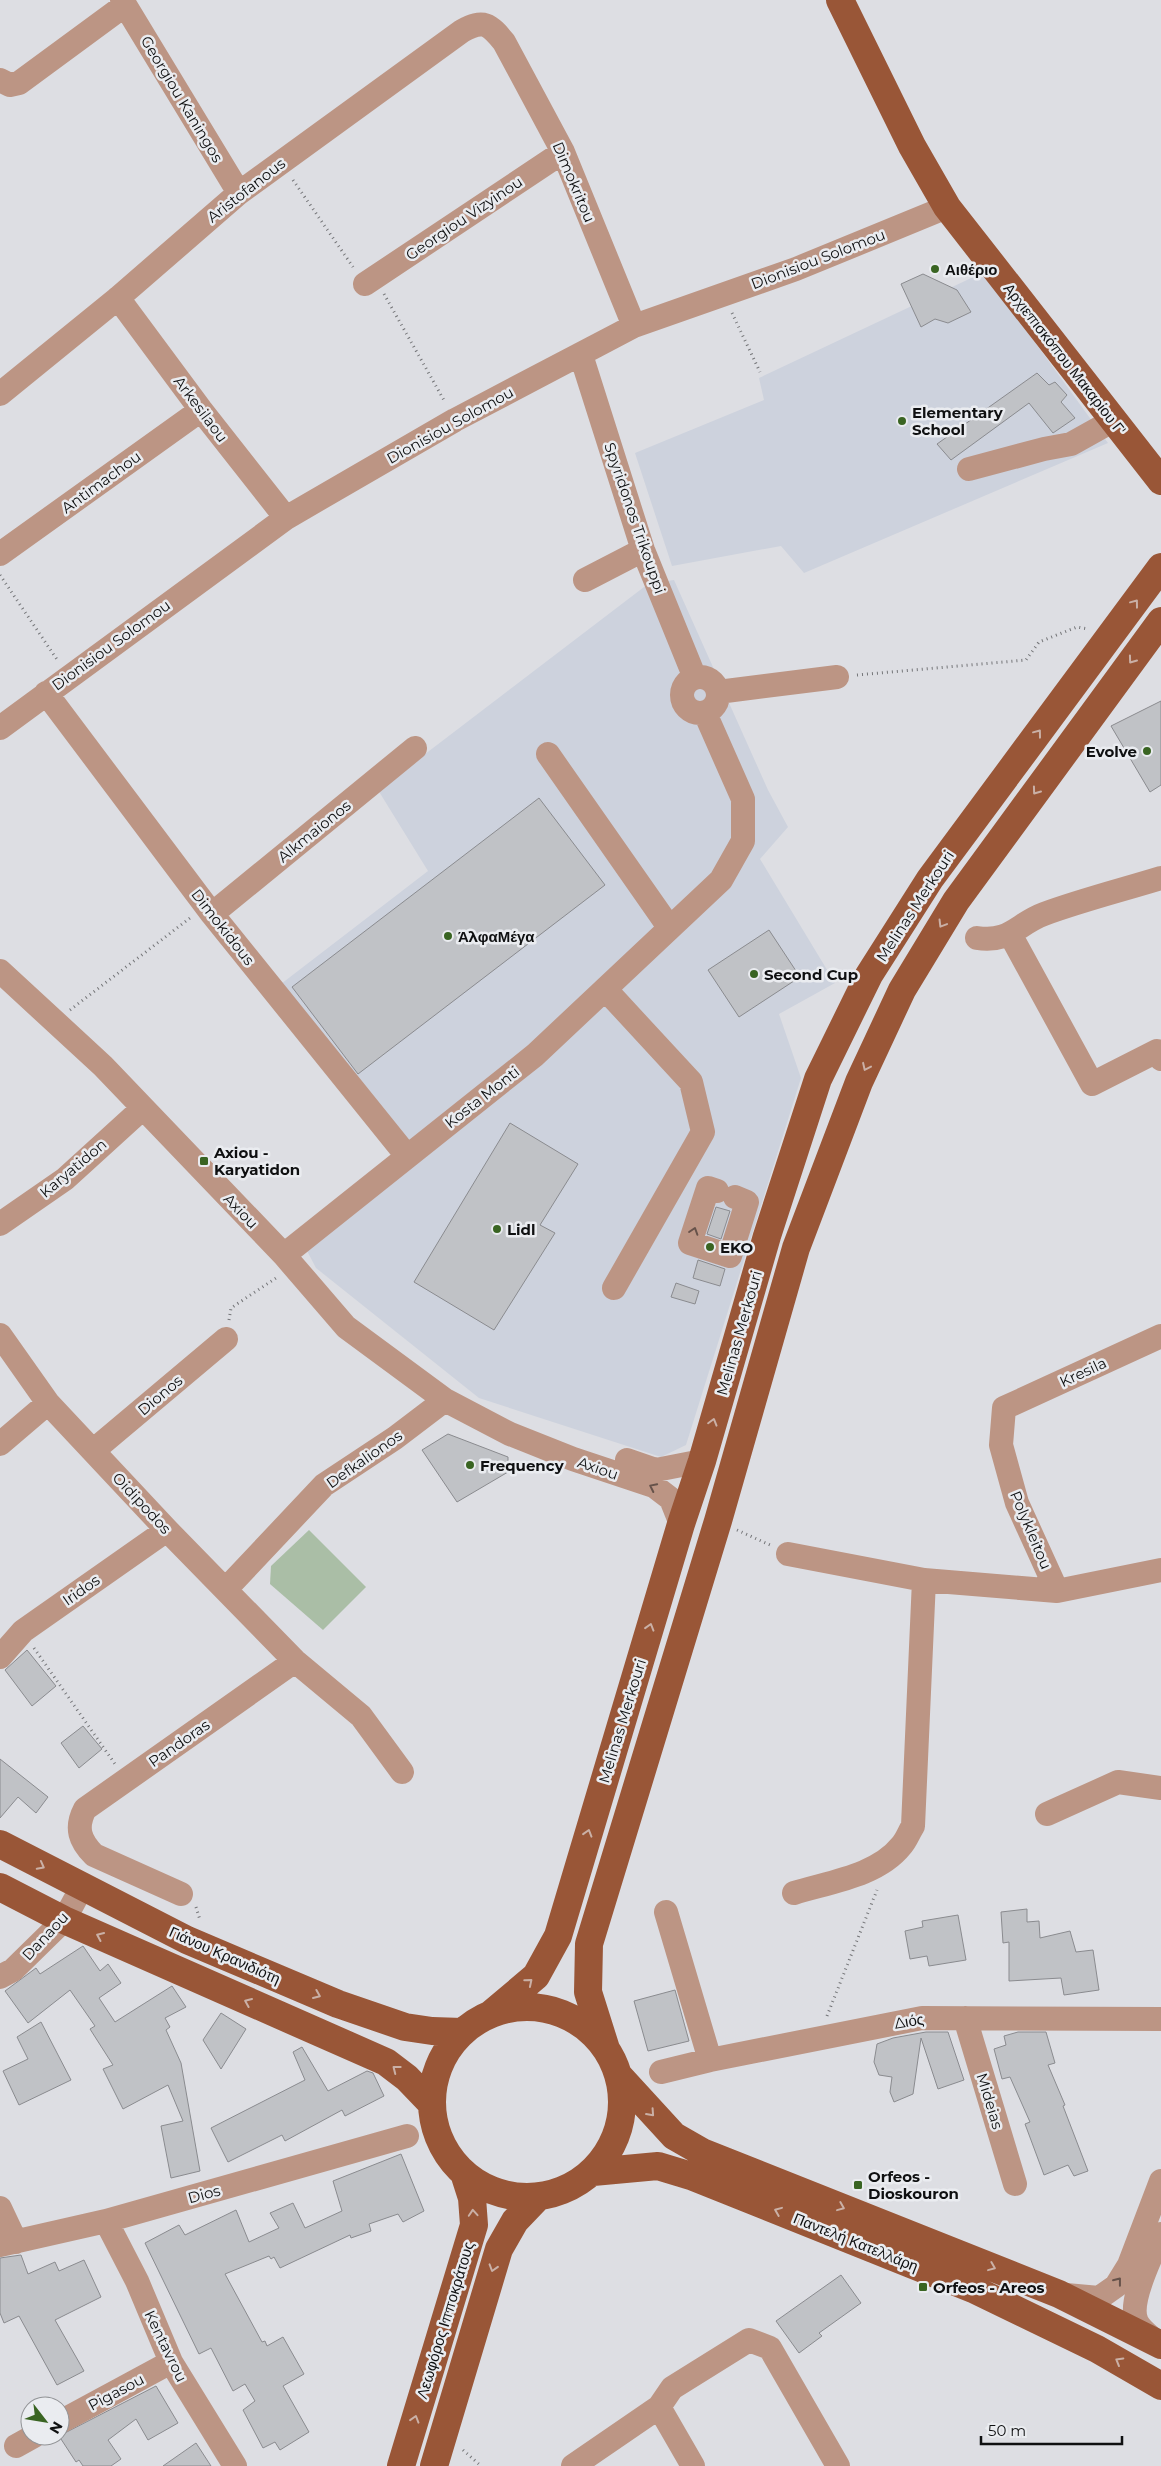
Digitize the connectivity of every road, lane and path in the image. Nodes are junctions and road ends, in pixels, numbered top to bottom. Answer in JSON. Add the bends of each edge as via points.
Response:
{"nodes":[{"id":1,"x":840,"y":0,"type":"edge"},
{"id":2,"x":123,"y":3,"type":"edge"},
{"id":3,"x":504,"y":42,"type":"joint"},
{"id":4,"x":5,"y":82,"type":"edge"},
{"id":5,"x":563,"y":152,"type":"junction"},
{"id":6,"x":281,"y":163,"type":"junction"},
{"id":7,"x":239,"y":193,"type":"junction"},
{"id":8,"x":947,"y":207,"type":"junction"},
{"id":9,"x":370,"y":280,"type":"junction"},
{"id":10,"x":724,"y":295,"type":"junction"},
{"id":11,"x":118,"y":298,"type":"junction"},
{"id":12,"x":634,"y":326,"type":"junction"},
{"id":13,"x":580,"y":356,"type":"junction"},
{"id":14,"x":760,"y":372,"type":"dead end"},
{"id":15,"x":0,"y":394,"type":"edge"},
{"id":16,"x":201,"y":410,"type":"junction"},
{"id":17,"x":455,"y":420,"type":"junction"},
{"id":18,"x":1114,"y":420,"type":"junction"},
{"id":19,"x":1152,"y":461,"type":"edge"},
{"id":20,"x":969,"y":469,"type":"dead end"},
{"id":21,"x":1161,"y":482,"type":"edge"},
{"id":22,"x":286,"y":518,"type":"junction"},
{"id":23,"x":643,"y":550,"type":"junction"},
{"id":24,"x":0,"y":554,"type":"edge"},
{"id":25,"x":1161,"y":567,"type":"edge"},
{"id":26,"x":0,"y":574,"type":"edge"},
{"id":27,"x":585,"y":580,"type":"dead end"},
{"id":28,"x":1161,"y":621,"type":"edge"},
{"id":29,"x":1093,"y":630,"type":"dead end"},
{"id":30,"x":68,"y":676,"type":"junction"},
{"id":31,"x":837,"y":677,"type":"joint"},
{"id":32,"x":695,"y":678,"type":"junction"},
{"id":33,"x":46,"y":692,"type":"junction"},
{"id":34,"x":718,"y":692,"type":"junction"},
{"id":35,"x":705,"y":713,"type":"junction"},
{"id":36,"x":0,"y":728,"type":"edge"},
{"id":37,"x":415,"y":748,"type":"dead end"},
{"id":38,"x":548,"y":754,"type":"dead end"},
{"id":39,"x":1161,"y":878,"type":"edge"},
{"id":40,"x":209,"y":910,"type":"junction"},
{"id":41,"x":669,"y":927,"type":"junction"},
{"id":42,"x":1010,"y":934,"type":"junction"},
{"id":43,"x":977,"y":938,"type":"dead end"},
{"id":44,"x":0,"y":971,"type":"edge"},
{"id":45,"x":606,"y":990,"type":"junction"},
{"id":46,"x":56,"y":1021,"type":"junction"},
{"id":47,"x":1161,"y":1059,"type":"edge"},
{"id":48,"x":143,"y":1108,"type":"junction"},
{"id":49,"x":408,"y":1156,"type":"junction"},
{"id":50,"x":0,"y":1224,"type":"edge"},
{"id":51,"x":739,"y":1228,"type":"junction"},
{"id":52,"x":767,"y":1236,"type":"junction"},
{"id":53,"x":288,"y":1261,"type":"junction"},
{"id":54,"x":614,"y":1288,"type":"dead end"},
{"id":55,"x":0,"y":1335,"type":"edge"},
{"id":56,"x":1161,"y":1336,"type":"edge"},
{"id":57,"x":226,"y":1339,"type":"joint"},
{"id":58,"x":445,"y":1400,"type":"junction"},
{"id":59,"x":48,"y":1403,"type":"junction"},
{"id":60,"x":1004,"y":1408,"type":"joint"},
{"id":61,"x":0,"y":1444,"type":"edge"},
{"id":62,"x":94,"y":1450,"type":"junction"},
{"id":63,"x":702,"y":1461,"type":"junction"},
{"id":64,"x":718,"y":1521,"type":"junction"},
{"id":65,"x":680,"y":1524,"type":"junction"},
{"id":66,"x":167,"y":1530,"type":"junction"},
{"id":67,"x":788,"y":1554,"type":"joint"},
{"id":68,"x":1161,"y":1570,"type":"edge"},
{"id":69,"x":924,"y":1580,"type":"junction"},
{"id":70,"x":226,"y":1589,"type":"junction"},
{"id":71,"x":1057,"y":1591,"type":"junction"},
{"id":72,"x":23,"y":1631,"type":"junction"},
{"id":73,"x":0,"y":1657,"type":"edge"},
{"id":74,"x":295,"y":1661,"type":"junction"},
{"id":75,"x":402,"y":1772,"type":"dead end"},
{"id":76,"x":126,"y":1780,"type":"junction"},
{"id":77,"x":1161,"y":1788,"type":"edge"},
{"id":78,"x":1047,"y":1814,"type":"dead end"},
{"id":79,"x":0,"y":1844,"type":"edge"},
{"id":80,"x":890,"y":1858,"type":"junction"},
{"id":81,"x":0,"y":1886,"type":"edge"},
{"id":82,"x":82,"y":1887,"type":"junction"},
{"id":83,"x":794,"y":1893,"type":"dead end"},
{"id":84,"x":181,"y":1894,"type":"dead end"},
{"id":85,"x":666,"y":1912,"type":"dead end"},
{"id":86,"x":64,"y":1920,"type":"junction"},
{"id":87,"x":0,"y":1977,"type":"edge"},
{"id":88,"x":491,"y":2014,"type":"junction"},
{"id":89,"x":965,"y":2018,"type":"junction"},
{"id":90,"x":1157,"y":2022,"type":"edge"},
{"id":91,"x":462,"y":2032,"type":"junction"},
{"id":92,"x":819,"y":2038,"type":"junction"},
{"id":93,"x":606,"y":2049,"type":"junction"},
{"id":94,"x":710,"y":2060,"type":"junction"},
{"id":95,"x":662,"y":2072,"type":"dead end"},
{"id":96,"x":619,"y":2076,"type":"junction"},
{"id":97,"x":431,"y":2103,"type":"junction"},
{"id":98,"x":407,"y":2136,"type":"dead end"},
{"id":99,"x":592,"y":2172,"type":"junction"},
{"id":100,"x":464,"y":2173,"type":"junction"},
{"id":101,"x":1161,"y":2181,"type":"edge"},
{"id":102,"x":1015,"y":2184,"type":"dead end"},
{"id":103,"x":537,"y":2198,"type":"junction"},
{"id":104,"x":0,"y":2208,"type":"edge"},
{"id":105,"x":106,"y":2221,"type":"junction"},
{"id":106,"x":1161,"y":2234,"type":"edge"},
{"id":107,"x":8,"y":2243,"type":"edge"},
{"id":108,"x":1059,"y":2294,"type":"junction"},
{"id":109,"x":1159,"y":2344,"type":"edge"},
{"id":110,"x":171,"y":2362,"type":"junction"},
{"id":111,"x":1161,"y":2386,"type":"edge"},
{"id":112,"x":659,"y":2407,"type":"junction"},
{"id":113,"x":70,"y":2417,"type":"edge"},
{"id":114,"x":235,"y":2466,"type":"edge"},
{"id":115,"x":401,"y":2466,"type":"edge"},
{"id":116,"x":434,"y":2466,"type":"edge"},
{"id":117,"x":573,"y":2466,"type":"edge"},
{"id":118,"x":693,"y":2466,"type":"edge"},
{"id":119,"x":838,"y":2466,"type":"edge"}],
"edges":[{"from":1,"to":8,"type":"main road","name":"Αρχιεπισκόπου Μακαρίου Γ'","via":[[912,146]]},
{"from":2,"to":4,"type":"street","name":"Georgiou Kaningos","via":[[18,83]]},
{"from":2,"to":7,"type":"street","name":"Georgiou Kaningos"},
{"from":3,"to":5,"type":"street","name":"Dimokritou"},
{"from":3,"to":6,"type":"street","name":"Aristofanous","via":[[485,24],[474,24]]},
{"from":5,"to":9,"type":"street","name":"Georgiou Vizyinou"},
{"from":5,"to":12,"type":"street","name":"Dimokritou"},
{"from":6,"to":7,"type":"street","name":"Aristofanous"},
{"from":6,"to":9,"type":"path"},
{"from":7,"to":11,"type":"street","name":"Aristofanous"},
{"from":8,"to":10,"type":"street","name":"Dionisiou Solomou"},
{"from":8,"to":18,"type":"main road","name":"Αρχιεπισκόπου Μακαρίου Γ'"},
{"from":9,"to":17,"type":"path"},
{"from":10,"to":12,"type":"street","name":"Dionisiou Solomou"},
{"from":10,"to":14,"type":"path"},
{"from":11,"to":15,"type":"street","name":"Aristofanous"},
{"from":11,"to":16,"type":"street","name":"Arkesilaou"},
{"from":12,"to":13,"type":"street","name":"Dionisiou Solomou"},
{"from":13,"to":17,"type":"street","name":"Dionisiou Solomou"},
{"from":13,"to":23,"type":"street","name":"Spyridonos Trikouppi"},
{"from":16,"to":22,"type":"street","name":"Arkesilaou"},
{"from":16,"to":24,"type":"street","name":"Antimachou"},
{"from":17,"to":22,"type":"street","name":"Dionisiou Solomou"},
{"from":18,"to":19,"type":"main road","name":"Αρχιεπισκόπου Μακαρίου Γ'"},
{"from":18,"to":20,"type":"street","via":[[1071,444]]},
{"from":19,"to":21,"type":"main road","name":"Αρχιεπισκόπου Μακαρίου Γ'"},
{"from":22,"to":30,"type":"street","name":"Dionisiou Solomou"},
{"from":23,"to":27,"type":"street"},
{"from":23,"to":32,"type":"street","name":"Spyridonos Trikouppi"},
{"from":52,"to":25,"type":"main road","name":"Melinas Merkouri","one_way":true,"via":[[818,1079],[870,975],[930,879]]},
{"from":26,"to":30,"type":"path"},
{"from":28,"to":64,"type":"main road","one_way":true,"via":[[956,901],[902,990],[860,1082],[796,1248]]},
{"from":29,"to":31,"type":"path","via":[[1077,627],[1039,642],[1026,660]]},
{"from":30,"to":33,"type":"street","name":"Dionisiou Solomou"},
{"from":31,"to":34,"type":"street"},
{"from":32,"to":34,"type":"street","via":[[708,678]]},
{"from":32,"to":35,"type":"street","via":[[686,684],[683,702],[690,711]]},
{"from":33,"to":36,"type":"street","name":"Dionisiou Solomou"},
{"from":33,"to":40,"type":"street","name":"Dimokidous"},
{"from":34,"to":35,"type":"street","via":[[716,704]]},
{"from":35,"to":41,"type":"street","name":"Kosta Monti","via":[[743,800],[743,841],[721,880]]},
{"from":37,"to":40,"type":"street","name":"Alkmaionos"},
{"from":38,"to":41,"type":"street"},
{"from":39,"to":42,"type":"street","via":[[1042,915]]},
{"from":40,"to":46,"type":"path"},
{"from":40,"to":49,"type":"street","name":"Dimokidous"},
{"from":41,"to":45,"type":"street","name":"Kosta Monti"},
{"from":42,"to":43,"type":"street","via":[[992,940]]},
{"from":42,"to":47,"type":"street","via":[[1092,1084],[1157,1051]]},
{"from":44,"to":46,"type":"street","name":"Axiou"},
{"from":45,"to":49,"type":"street","name":"Kosta Monti","via":[[535,1055]]},
{"from":45,"to":54,"type":"street","via":[[690,1082],[703,1132]]},
{"from":46,"to":48,"type":"street","name":"Axiou"},
{"from":48,"to":50,"type":"street","name":"Karyatidon","via":[[65,1179]]},
{"from":48,"to":53,"type":"street","name":"Axiou"},
{"from":49,"to":53,"type":"street","name":"Kosta Monti"},
{"from":51,"to":51,"type":"street","one_way":true,"via":[[730,1256],[690,1243],[708,1188],[747,1202]]},
{"from":51,"to":52,"type":"street"},
{"from":63,"to":52,"type":"main road","name":"Melinas Merkouri","one_way":true},
{"from":53,"to":57,"type":"path","via":[[231,1308]]},
{"from":53,"to":58,"type":"street","name":"Axiou","via":[[346,1326]]},
{"from":55,"to":59,"type":"street","name":"Oidipodos"},
{"from":56,"to":60,"type":"street","name":"Kresila"},
{"from":57,"to":62,"type":"street","name":"Dionos"},
{"from":58,"to":63,"type":"street","name":"Axiou","via":[[656,1470]]},
{"from":65,"to":58,"type":"street","name":"Axiou","one_way":true,"via":[[671,1499],[654,1486],[510,1434]]},
{"from":58,"to":70,"type":"street","name":"Defkalionos","via":[[324,1485]]},
{"from":59,"to":61,"type":"street"},
{"from":59,"to":62,"type":"street","name":"Oidipodos"},
{"from":60,"to":71,"type":"street","name":"Polykleitou","via":[[1001,1445],[1017,1503]]},
{"from":62,"to":66,"type":"street","name":"Oidipodos"},
{"from":63,"to":65,"type":"main road","name":"Melinas Merkouri"},
{"from":64,"to":67,"type":"path"},
{"from":64,"to":93,"type":"main road","via":[[589,1944],[588,1992]]},
{"from":88,"to":65,"type":"main road","name":"Melinas Merkouri","one_way":true,"via":[[536,1976],[558,1936]]},
{"from":66,"to":70,"type":"street","name":"Oidipodos"},
{"from":66,"to":72,"type":"street","name":"Iridos"},
{"from":67,"to":69,"type":"street"},
{"from":68,"to":71,"type":"street"},
{"from":69,"to":71,"type":"street"},
{"from":69,"to":80,"type":"street","via":[[913,1826]]},
{"from":70,"to":74,"type":"street","name":"Oidipodos"},
{"from":72,"to":73,"type":"street","name":"Iridos"},
{"from":72,"to":76,"type":"path"},
{"from":74,"to":75,"type":"street","name":"Oidipodos","via":[[361,1716]]},
{"from":74,"to":76,"type":"street","name":"Pandoras"},
{"from":76,"to":84,"type":"street","name":"Pandoras","via":[[85,1809],[79,1820],[80,1836],[94,1855]]},
{"from":77,"to":78,"type":"street","via":[[1118,1782]]},
{"from":79,"to":82,"type":"main road","name":"Γιάνου Κρανιδιότη","one_way":true},
{"from":80,"to":83,"type":"street","via":[[871,1869]]},
{"from":80,"to":92,"type":"path"},
{"from":81,"to":86,"type":"main road"},
{"from":82,"to":86,"type":"street","name":"Danaou"},
{"from":82,"to":91,"type":"main road","name":"Γιάνου Κρανιδιότη","one_way":true,"via":[[187,1940],[338,2004],[405,2027],[432,2032]]},
{"from":85,"to":94,"type":"street"},
{"from":86,"to":87,"type":"street","name":"Danaou","via":[[13,1970]]},
{"from":97,"to":86,"type":"main road","one_way":true,"via":[[386,2062]]},
{"from":88,"to":91,"type":"main road"},
{"from":88,"to":93,"type":"main road","via":[[523,2007],[555,2011],[584,2025]]},
{"from":89,"to":90,"type":"street","name":"Διός"},
{"from":89,"to":92,"type":"street","name":"Διός","via":[[922,2018]]},
{"from":89,"to":102,"type":"street","name":"Mideias"},
{"from":91,"to":97,"type":"main road","via":[[445,2053],[438,2069]]},
{"from":92,"to":94,"type":"street","name":"Διός"},
{"from":93,"to":96,"type":"main road"},
{"from":94,"to":95,"type":"street","name":"Διός"},
{"from":96,"to":99,"type":"main road","via":[[622,2102],[619,2128],[609,2152]]},
{"from":96,"to":108,"type":"main road","name":"Παντελή Κατελλάρη","one_way":true,"via":[[674,2136],[702,2152]]},
{"from":97,"to":100,"type":"main road","via":[[436,2133],[450,2160]]},
{"from":98,"to":105,"type":"street","name":"Dios"},
{"from":99,"to":103,"type":"main road","via":[[567,2190]]},
{"from":111,"to":99,"type":"main road","name":"Παντελή Κατελλάρη","one_way":true,"via":[[1096,2349],[972,2289],[691,2176],[658,2166]]},
{"from":100,"to":103,"type":"main road","via":[[474,2183],[504,2196]]},
{"from":115,"to":100,"type":"main road","name":"Λεωφόρος Ιπποκράτους","one_way":true,"via":[[474,2225],[472,2198]]},
{"from":108,"to":101,"type":"street","one_way":true,"via":[[1099,2298],[1116,2286],[1129,2265]]},
{"from":103,"to":116,"type":"main road","name":"Λεωφόρος Ιπποκράτους","one_way":true,"via":[[515,2221],[499,2250]]},
{"from":104,"to":107,"type":"street"},
{"from":105,"to":107,"type":"street","name":"Dios"},
{"from":105,"to":110,"type":"street","name":"Kentavrou","via":[[137,2282]]},
{"from":106,"to":109,"type":"street","via":[[1137,2292],[1135,2308],[1137,2322]]},
{"from":108,"to":109,"type":"main road","name":"Παντελή Κατελλάρη"},
{"from":110,"to":113,"type":"street","name":"Pigasou"},
{"from":110,"to":114,"type":"street","name":"Kentavrou"},
{"from":112,"to":117,"type":"street"},
{"from":112,"to":118,"type":"street"},
{"from":112,"to":119,"type":"street","via":[[672,2388],[749,2340],[770,2348]]}]}
